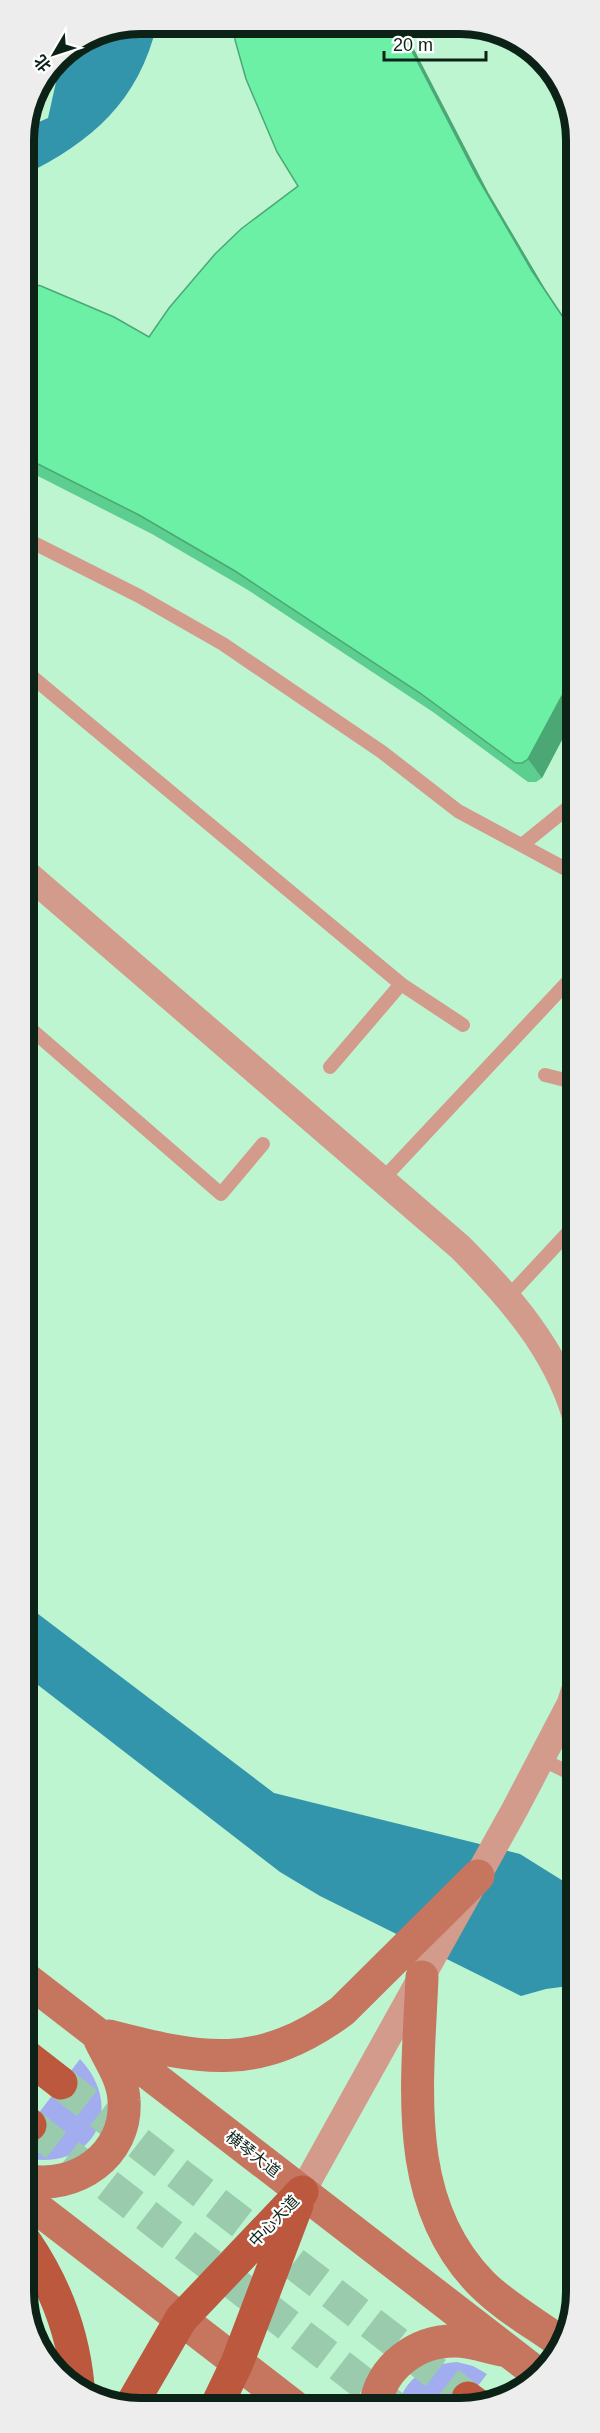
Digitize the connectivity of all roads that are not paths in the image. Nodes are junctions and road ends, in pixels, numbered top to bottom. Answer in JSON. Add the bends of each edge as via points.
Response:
{"nodes":[{"id":1,"x":35,"y":543,"type":"edge"},
{"id":2,"x":35,"y":679,"type":"edge"},
{"id":3,"x":566,"y":810,"type":"edge"},
{"id":4,"x":522,"y":845,"type":"junction"},
{"id":5,"x":566,"y":869,"type":"edge"},
{"id":6,"x":35,"y":881,"type":"edge"},
{"id":7,"x":401,"y":984,"type":"junction"},
{"id":8,"x":566,"y":984,"type":"edge"},
{"id":9,"x":464,"y":1025,"type":"dead end"},
{"id":10,"x":35,"y":1032,"type":"edge"},
{"id":11,"x":330,"y":1067,"type":"dead end"},
{"id":12,"x":545,"y":1075,"type":"dead end"},
{"id":13,"x":566,"y":1080,"type":"edge"},
{"id":14,"x":263,"y":1144,"type":"dead end"},
{"id":15,"x":382,"y":1180,"type":"junction"},
{"id":16,"x":565,"y":1235,"type":"edge"},
{"id":17,"x":509,"y":1296,"type":"junction"},
{"id":18,"x":565,"y":1394,"type":"edge"},
{"id":19,"x":565,"y":1713,"type":"edge"},
{"id":20,"x":541,"y":1759,"type":"junction"},
{"id":21,"x":565,"y":1771,"type":"edge"},
{"id":22,"x":478,"y":1876,"type":"junction"},
{"id":23,"x":422,"y":1977,"type":"junction"},
{"id":24,"x":34,"y":1985,"type":"edge"},
{"id":25,"x":96,"y":2032,"type":"junction"},
{"id":26,"x":34,"y":2062,"type":"edge"},
{"id":27,"x":61,"y":2084,"type":"tunnel mouth"},
{"id":28,"x":34,"y":2182,"type":"edge"},
{"id":29,"x":302,"y":2192,"type":"junction"},
{"id":30,"x":34,"y":2206,"type":"edge"},
{"id":31,"x":34,"y":2256,"type":"edge"},
{"id":32,"x":181,"y":2319,"type":"junction"},
{"id":33,"x":554,"y":2338,"type":"edge"},
{"id":34,"x":509,"y":2352,"type":"junction"},
{"id":35,"x":237,"y":2363,"type":"junction"},
{"id":36,"x":532,"y":2369,"type":"edge"},
{"id":37,"x":77,"y":2377,"type":"edge"},
{"id":38,"x":135,"y":2398,"type":"edge"},
{"id":39,"x":220,"y":2398,"type":"edge"},
{"id":40,"x":283,"y":2398,"type":"edge"},
{"id":41,"x":378,"y":2398,"type":"edge"}],
"edges":[{"from":1,"to":4,"type":"lane","via":[[140,596],[223,644],[372,745],[458,811]]},
{"from":2,"to":7,"type":"lane"},
{"from":3,"to":4,"type":"lane"},
{"from":4,"to":5,"type":"lane"},
{"from":6,"to":15,"type":"street"},
{"from":7,"to":9,"type":"lane"},
{"from":7,"to":11,"type":"lane"},
{"from":8,"to":15,"type":"lane"},
{"from":10,"to":14,"type":"lane","via":[[221,1194]]},
{"from":12,"to":13,"type":"lane"},
{"from":15,"to":17,"type":"street","via":[[460,1247]]},
{"from":16,"to":17,"type":"lane"},
{"from":17,"to":18,"type":"street","via":[[544,1347]]},
{"from":19,"to":20,"type":"street"},
{"from":20,"to":21,"type":"lane"},
{"from":20,"to":22,"type":"street"},
{"from":22,"to":23,"type":"street"},
{"from":22,"to":25,"type":"main road","via":[[342,2011],[289,2043],[228,2057],[197,2056]]},
{"from":23,"to":29,"type":"street"},
{"from":23,"to":33,"type":"main road","via":[[417,2123],[429,2193],[442,2226],[482,2284]]},
{"from":24,"to":25,"type":"main road","name":"横琴大道"},
{"from":25,"to":28,"type":"main road","via":[[120,2078],[124,2100],[122,2122],[114,2143],[101,2161],[82,2174],[62,2182]]},
{"from":25,"to":29,"type":"main road","name":"横琴大道"},
{"from":26,"to":27,"type":"main road"},
{"from":29,"to":32,"type":"main road","name":"中心大道"},
{"from":29,"to":34,"type":"main road","name":"横琴大道"},
{"from":29,"to":35,"type":"main road","name":"中心大道"},
{"from":30,"to":32,"type":"main road"},
{"from":31,"to":37,"type":"main road","via":[[56,2293],[68,2326]]},
{"from":32,"to":35,"type":"main road"},
{"from":32,"to":38,"type":"main road","name":"中心大道"},
{"from":34,"to":36,"type":"main road","name":"横琴大道"},
{"from":34,"to":41,"type":"main road","via":[[459,2341],[436,2342],[416,2349],[398,2362],[384,2380]]},
{"from":35,"to":39,"type":"main road","name":"中心大道"},
{"from":35,"to":40,"type":"main road"}]}
